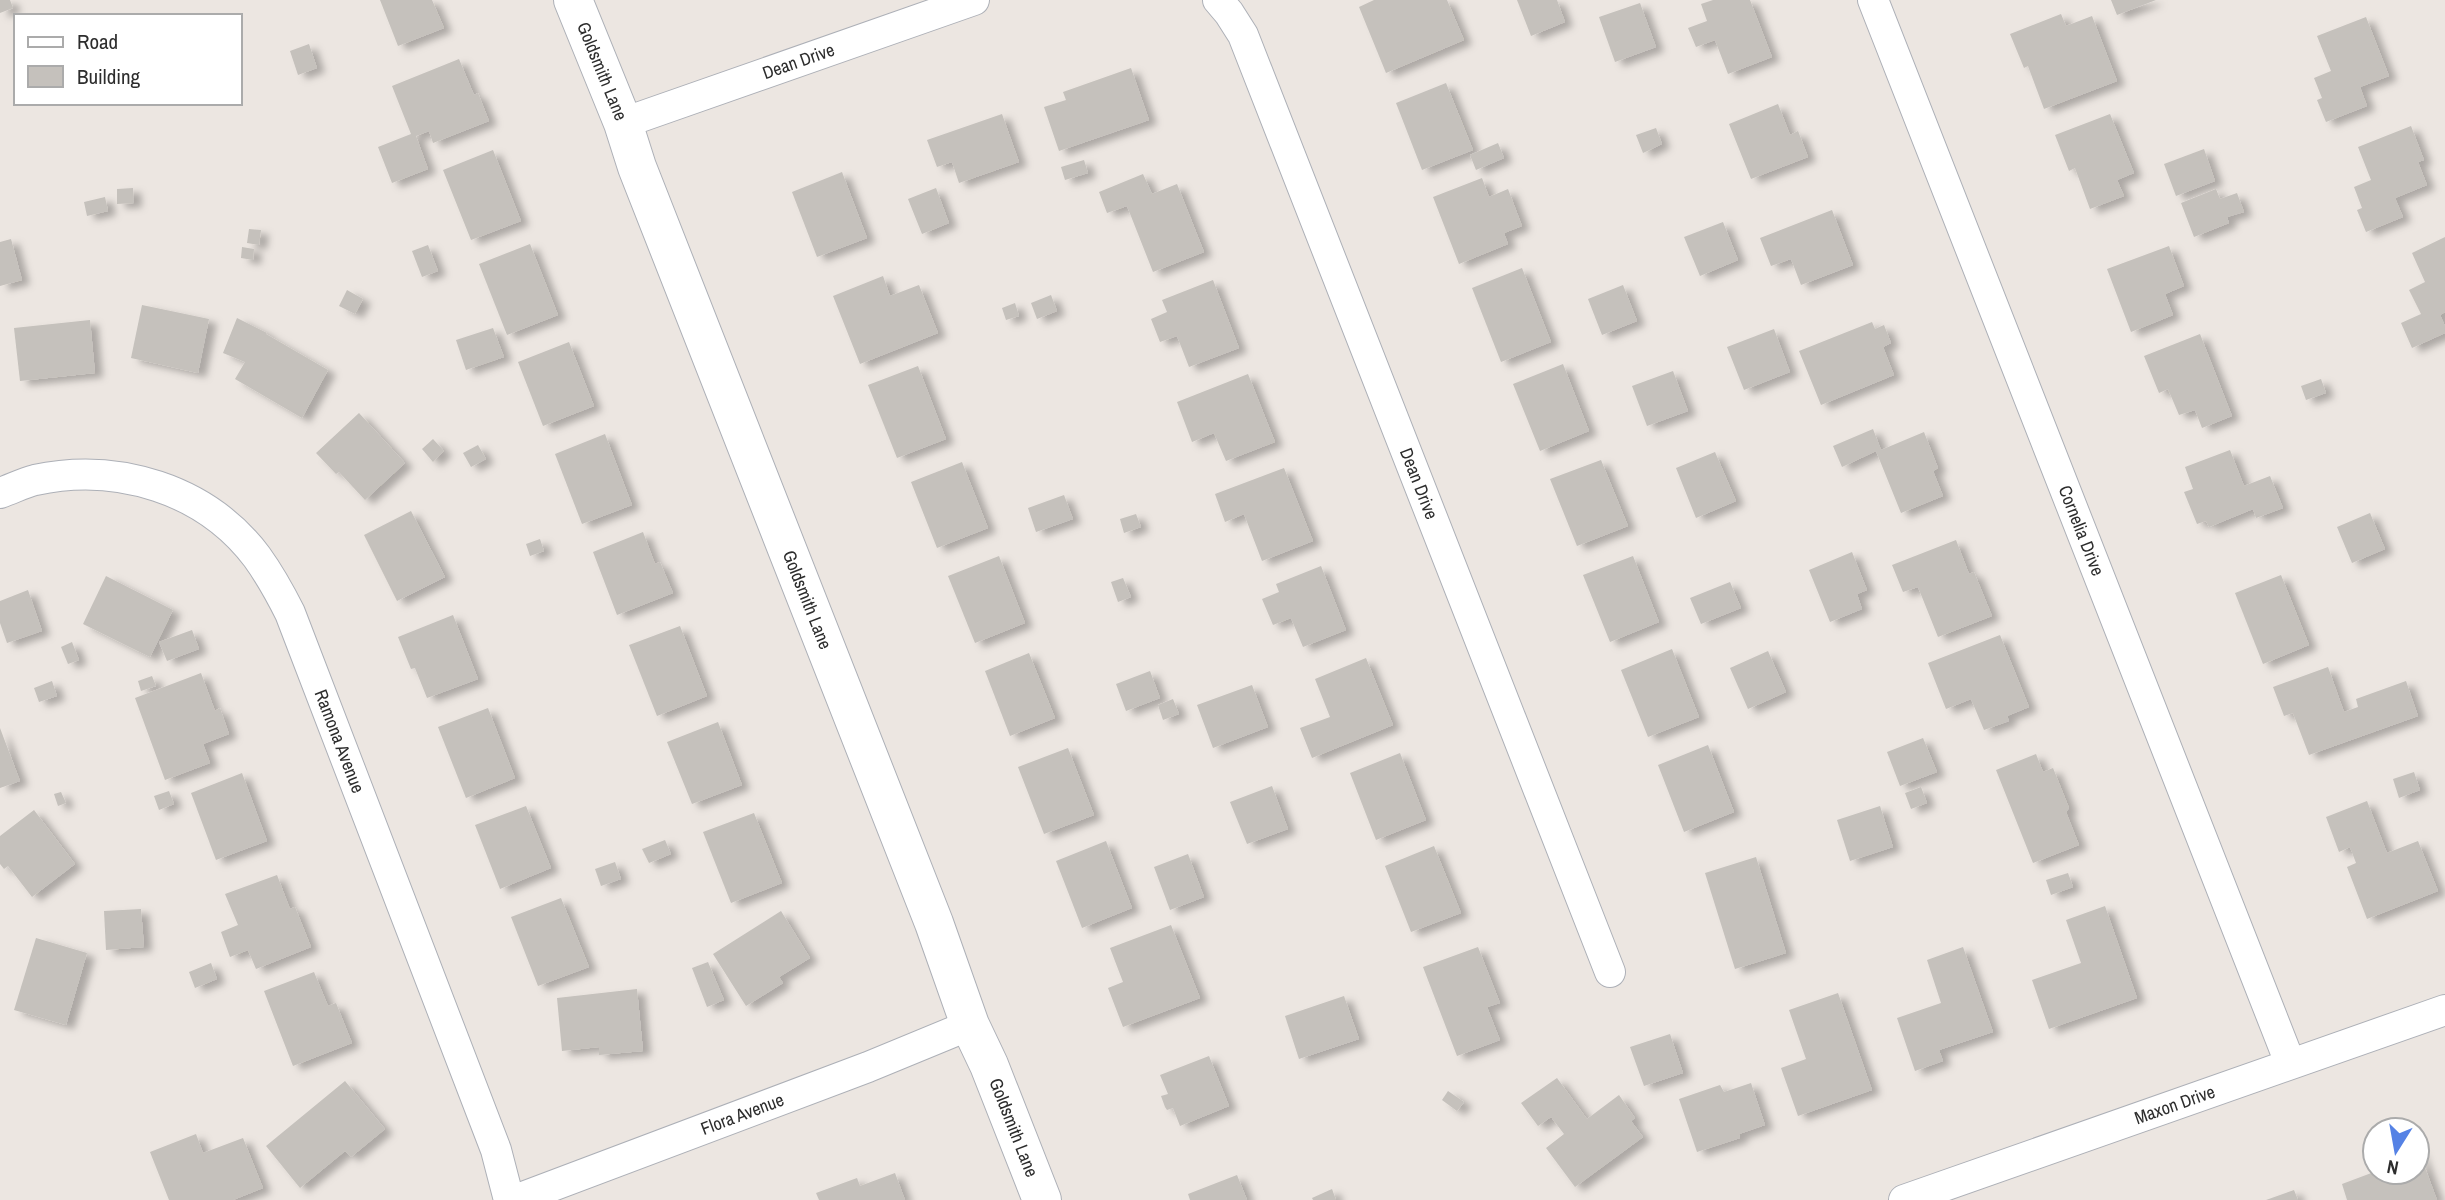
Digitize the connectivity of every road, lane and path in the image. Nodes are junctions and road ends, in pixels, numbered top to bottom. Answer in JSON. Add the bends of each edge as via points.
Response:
{"nodes":[{"id":1,"x":573,"y":0,"type":"edge"},
{"id":2,"x":974,"y":0,"type":"edge"},
{"id":3,"x":1218,"y":0,"type":"edge"},
{"id":4,"x":1873,"y":0,"type":"edge"},
{"id":5,"x":623,"y":123,"type":"junction"},
{"id":6,"x":0,"y":493,"type":"edge"},
{"id":7,"x":1610,"y":972,"type":"dead end"},
{"id":8,"x":2445,"y":1010,"type":"edge"},
{"id":9,"x":970,"y":1025,"type":"junction"},
{"id":10,"x":2290,"y":1063,"type":"junction"},
{"id":11,"x":509,"y":1200,"type":"edge"},
{"id":12,"x":515,"y":1200,"type":"edge"},
{"id":13,"x":1042,"y":1200,"type":"edge"},
{"id":14,"x":1904,"y":1200,"type":"edge"}],
"edges":[{"from":1,"to":5,"type":"street","name":"Goldsmith Lane"},
{"from":2,"to":5,"type":"street","name":"Dean Drive"},
{"from":3,"to":7,"type":"street","name":"Dean Drive","via":[[1243,35]]},
{"from":4,"to":10,"type":"street","name":"Cornelia Drive"},
{"from":5,"to":9,"type":"street","name":"Goldsmith Lane"},
{"from":6,"to":11,"type":"street","name":"Ramona Avenue","via":[[33,480],[76,474],[146,481],[208,510],[256,556],[290,613],[496,1150]]},
{"from":8,"to":10,"type":"street","name":"Maxon Drive"},
{"from":9,"to":12,"type":"street","name":"Flora Avenue"},
{"from":9,"to":13,"type":"street","name":"Goldsmith Lane"},
{"from":10,"to":14,"type":"street","name":"Maxon Drive"}]}
